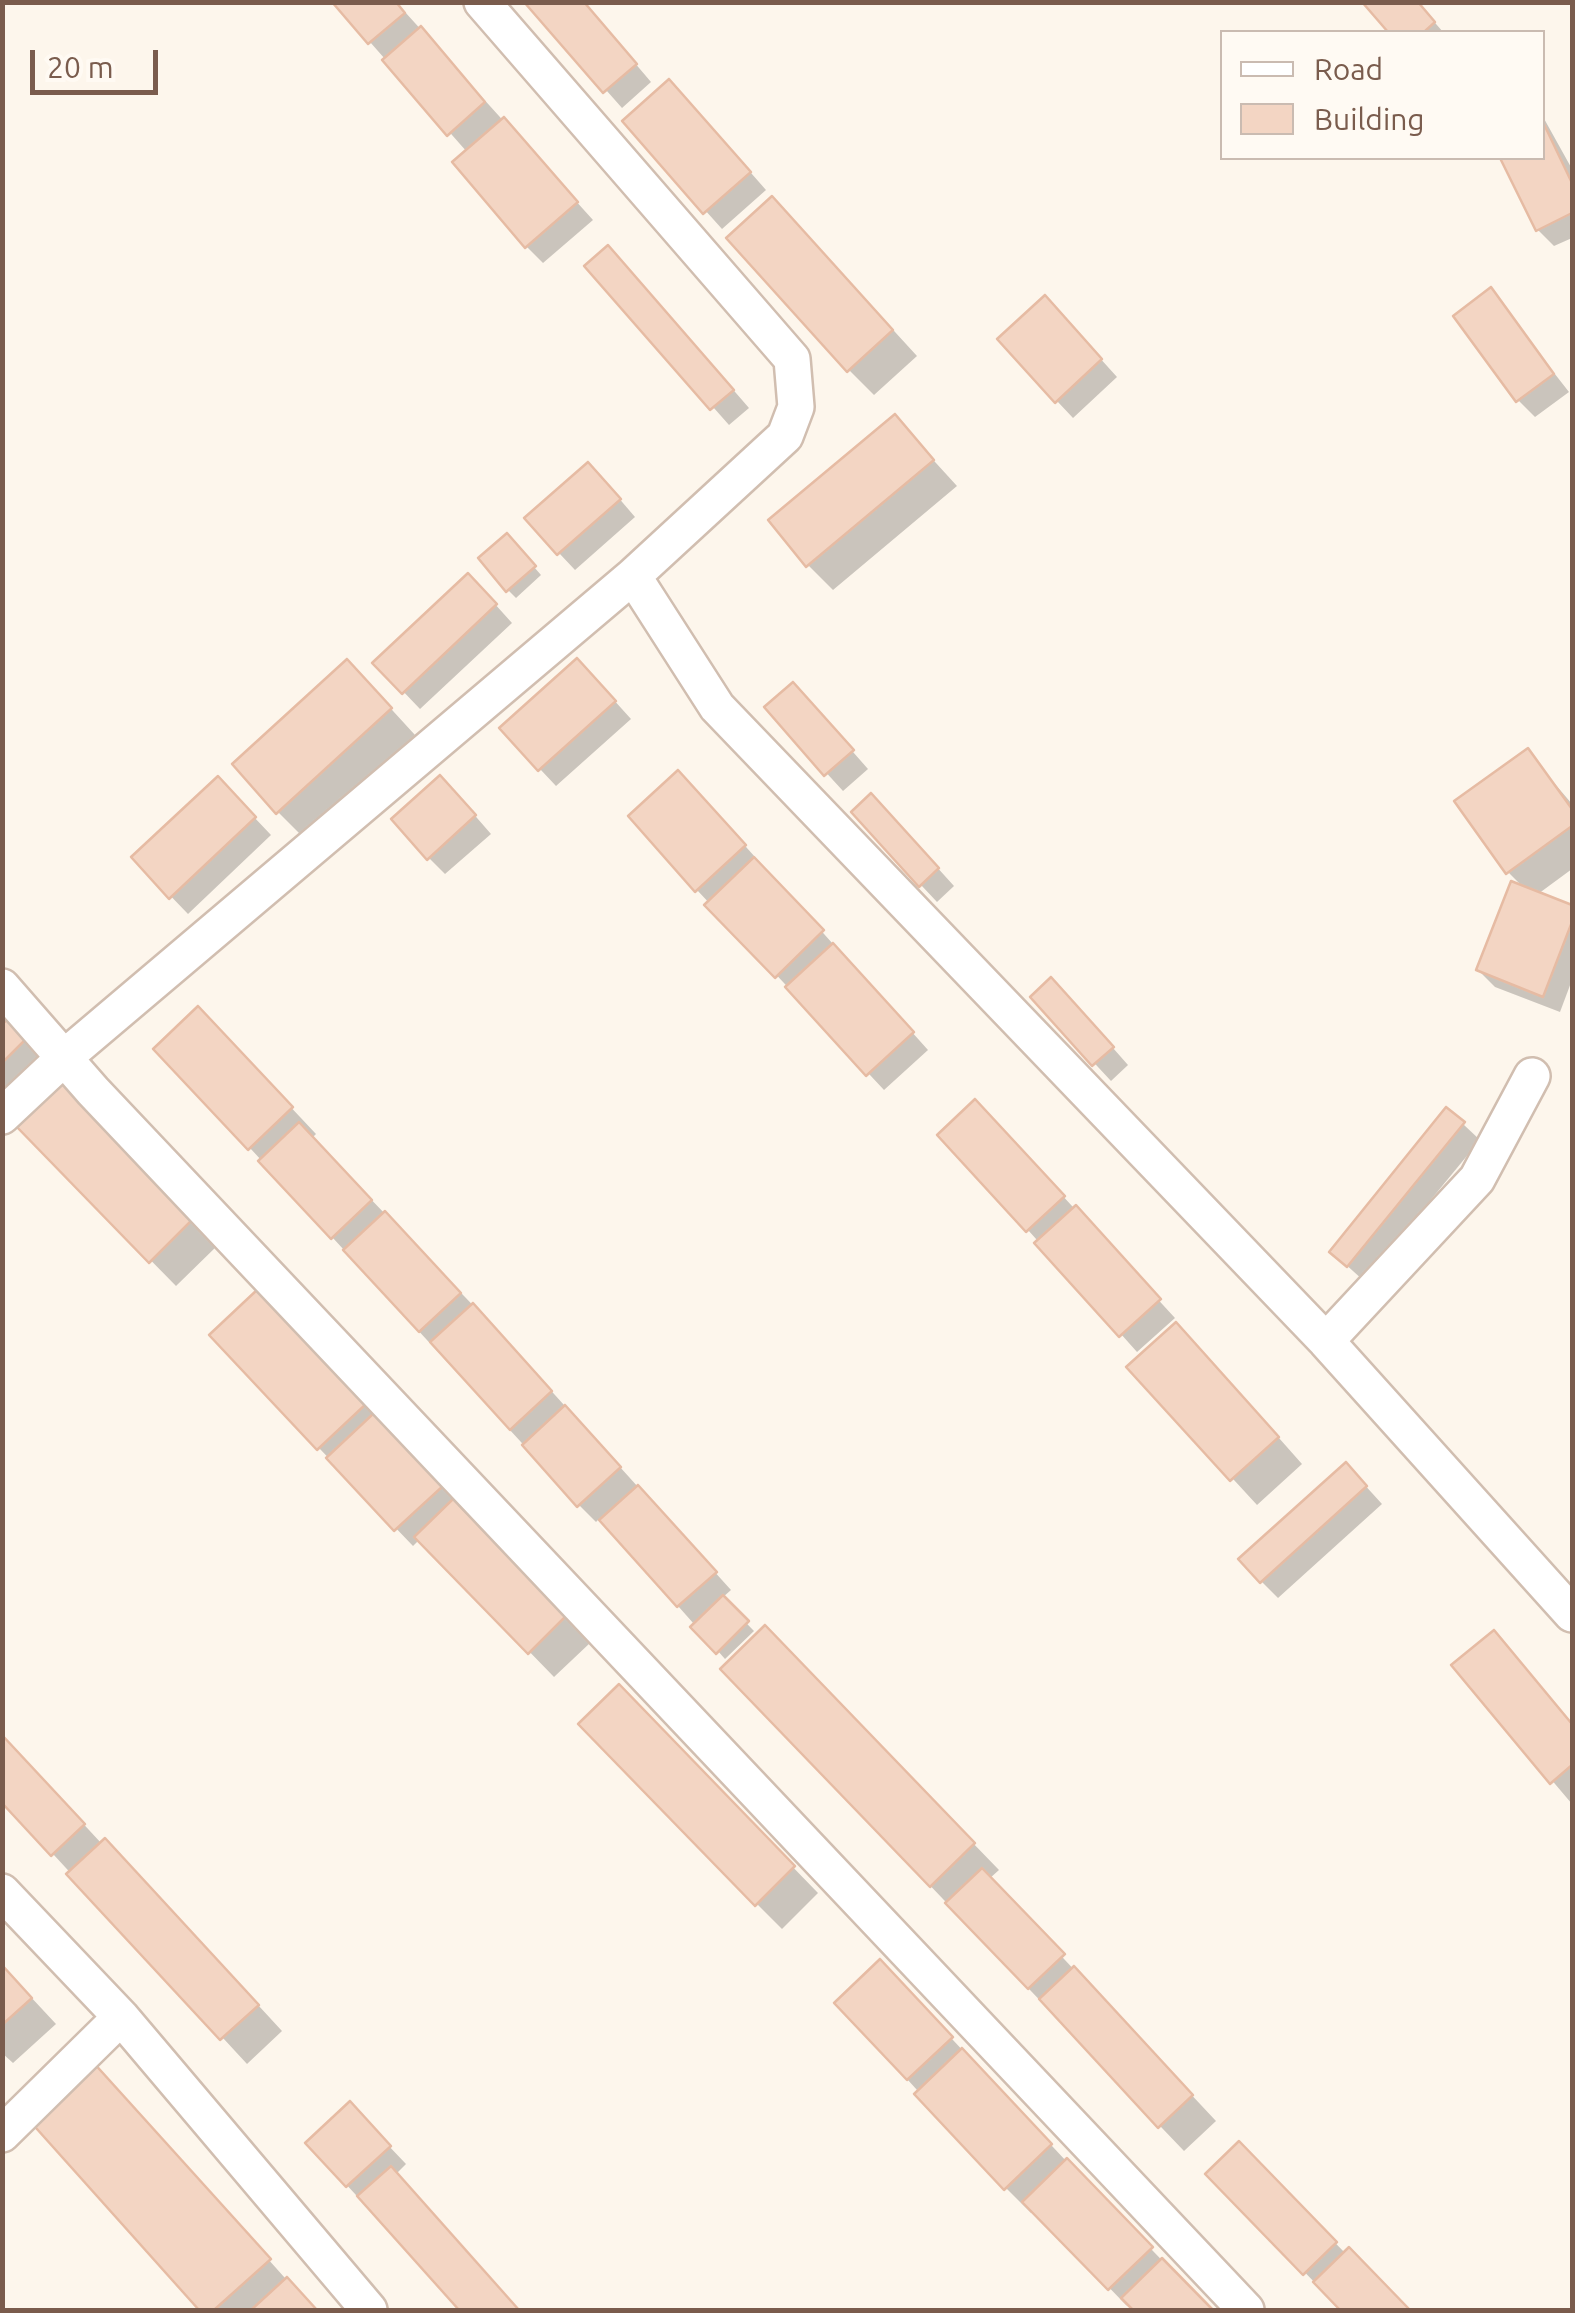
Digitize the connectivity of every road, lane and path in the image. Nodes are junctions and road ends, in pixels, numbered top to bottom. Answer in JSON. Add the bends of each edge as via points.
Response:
{"nodes":[{"id":1,"x":482,"y":2,"type":"edge"},
{"id":2,"x":632,"y":576,"type":"junction"},
{"id":3,"x":2,"y":987,"type":"edge"},
{"id":4,"x":66,"y":1056,"type":"junction"},
{"id":5,"x":1532,"y":1076,"type":"dead end"},
{"id":6,"x":2,"y":1116,"type":"edge"},
{"id":7,"x":1326,"y":1341,"type":"junction"},
{"id":8,"x":1572,"y":1614,"type":"edge"},
{"id":9,"x":2,"y":1892,"type":"edge"},
{"id":10,"x":122,"y":2017,"type":"junction"},
{"id":11,"x":2,"y":2134,"type":"edge"},
{"id":12,"x":369,"y":2310,"type":"edge"},
{"id":13,"x":1246,"y":2310,"type":"edge"}],
"edges":[{"from":1,"to":2,"type":"street","via":[[792,359],[796,407],[786,436]]},
{"from":2,"to":4,"type":"street"},
{"from":2,"to":7,"type":"street","via":[[717,707]]},
{"from":3,"to":4,"type":"street"},
{"from":4,"to":6,"type":"street"},
{"from":4,"to":13,"type":"street"},
{"from":5,"to":7,"type":"street","via":[[1478,1179]]},
{"from":7,"to":8,"type":"street"},
{"from":9,"to":10,"type":"street"},
{"from":10,"to":11,"type":"street"},
{"from":10,"to":12,"type":"street"}]}
